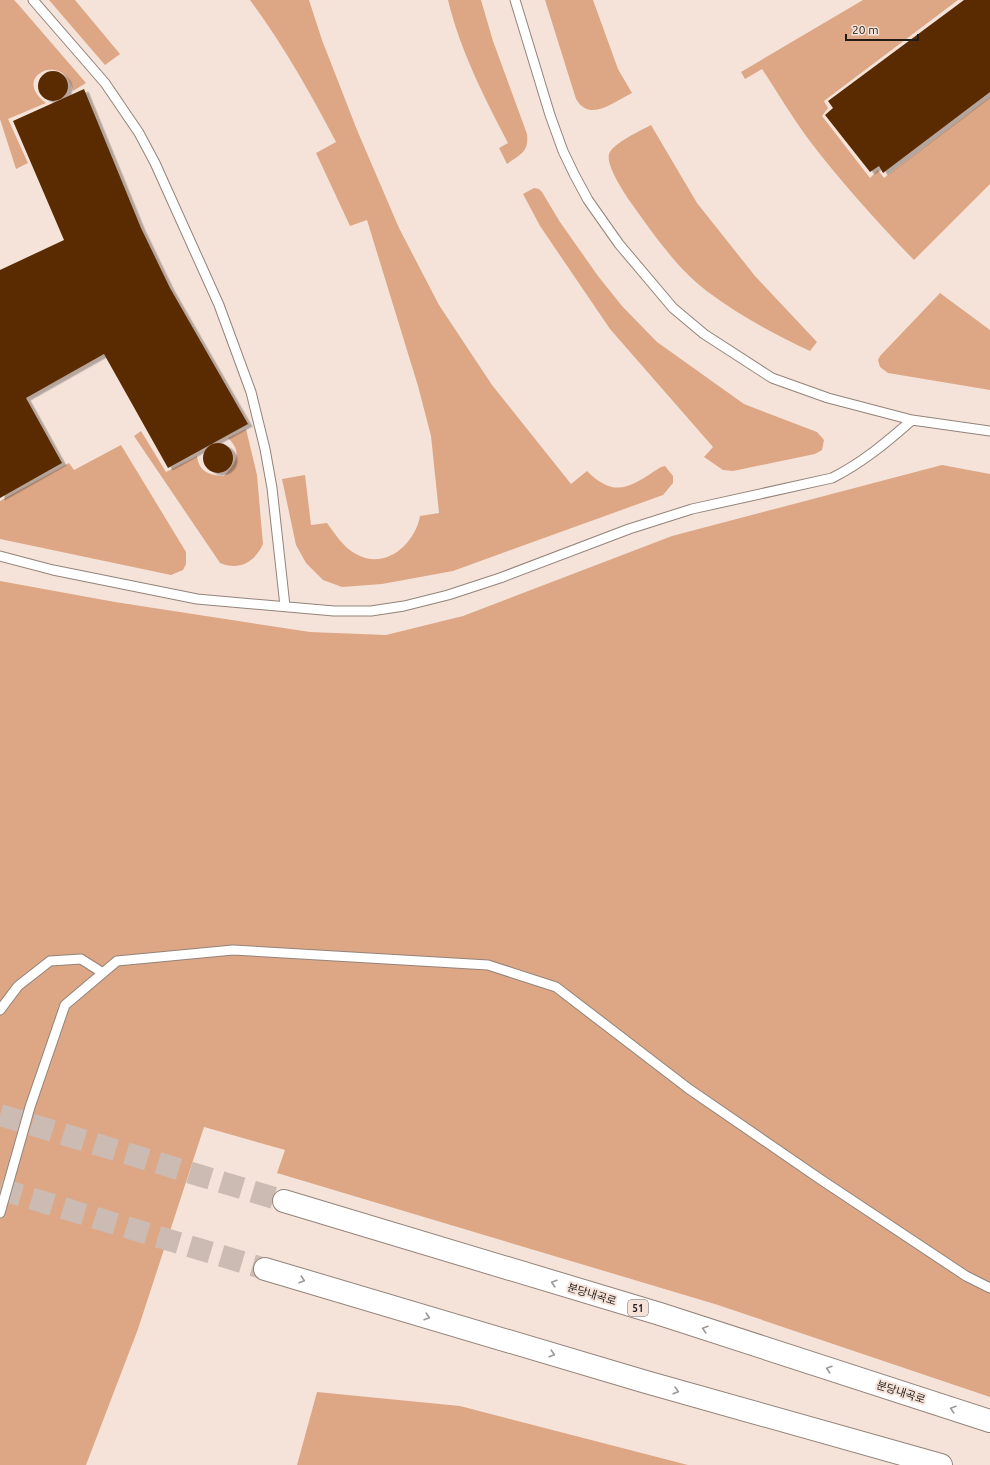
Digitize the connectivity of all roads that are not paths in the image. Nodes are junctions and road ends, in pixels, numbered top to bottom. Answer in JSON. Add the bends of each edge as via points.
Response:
{"nodes":[{"id":1,"x":33,"y":0,"type":"edge"},
{"id":2,"x":515,"y":0,"type":"edge"},
{"id":3,"x":912,"y":420,"type":"junction"},
{"id":4,"x":990,"y":431,"type":"edge"},
{"id":5,"x":0,"y":556,"type":"edge"},
{"id":6,"x":285,"y":606,"type":"junction"},
{"id":7,"x":103,"y":973,"type":"junction"},
{"id":8,"x":0,"y":1010,"type":"edge"},
{"id":9,"x":284,"y":1201,"type":"tunnel mouth"},
{"id":10,"x":0,"y":1213,"type":"edge"},
{"id":11,"x":265,"y":1269,"type":"tunnel mouth"},
{"id":12,"x":990,"y":1288,"type":"edge"},
{"id":13,"x":990,"y":1421,"type":"edge"},
{"id":14,"x":941,"y":1465,"type":"edge"}],
"edges":[{"from":1,"to":6,"type":"lane","via":[[105,83],[139,133],[219,306],[251,392],[265,449],[272,488]]},
{"from":2,"to":3,"type":"lane","via":[[550,115],[574,174],[588,200],[619,244],[673,308],[704,334],[772,378],[828,398]]},
{"from":3,"to":4,"type":"lane"},
{"from":3,"to":6,"type":"lane","via":[[868,457],[832,478],[692,509],[629,529],[448,595],[371,611],[334,611]]},
{"from":5,"to":6,"type":"lane","via":[[53,570],[197,599]]},
{"from":7,"to":8,"type":"lane","via":[[81,959],[50,961],[18,986]]},
{"from":7,"to":10,"type":"lane","via":[[65,1005],[30,1107]]},
{"from":7,"to":12,"type":"lane","via":[[117,961],[233,950],[488,965],[556,987],[689,1089],[959,1271]]},
{"from":13,"to":9,"type":"highway","name":"분당내곡로","number":"51","one_way":true,"via":[[660,1314]]},
{"from":11,"to":14,"type":"highway","one_way":true,"via":[[638,1380]]}]}
